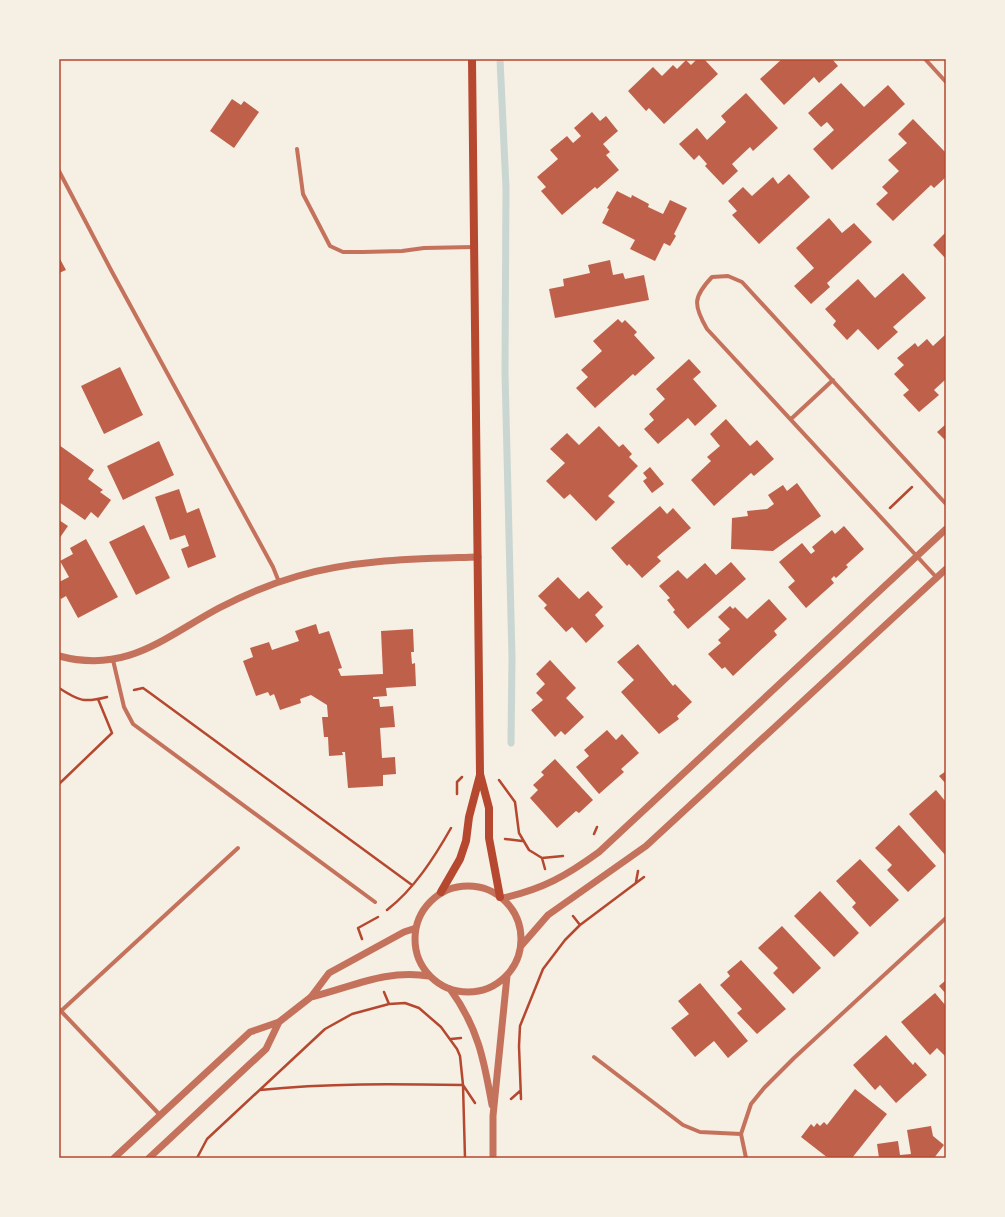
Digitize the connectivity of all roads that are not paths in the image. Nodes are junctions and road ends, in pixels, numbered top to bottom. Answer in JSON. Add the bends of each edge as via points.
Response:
{"nodes":[{"id":1,"x":472,"y":59,"type":"edge"},
{"id":2,"x":925,"y":59,"type":"edge"},
{"id":3,"x":946,"y":82,"type":"edge"},
{"id":4,"x":298,"y":149,"type":"dead end"},
{"id":5,"x":59,"y":171,"type":"edge"},
{"id":6,"x":474,"y":247,"type":"junction"},
{"id":7,"x":833,"y":380,"type":"junction"},
{"id":8,"x":791,"y":419,"type":"junction"},
{"id":9,"x":946,"y":504,"type":"edge"},
{"id":10,"x":946,"y":529,"type":"edge"},
{"id":11,"x":917,"y":555,"type":"junction"},
{"id":12,"x":478,"y":557,"type":"junction"},
{"id":13,"x":946,"y":569,"type":"edge"},
{"id":14,"x":937,"y":578,"type":"junction"},
{"id":15,"x":279,"y":582,"type":"junction"},
{"id":16,"x":59,"y":656,"type":"edge"},
{"id":17,"x":113,"y":660,"type":"junction"},
{"id":18,"x":480,"y":774,"type":"junction"},
{"id":19,"x":238,"y":848,"type":"dead end"},
{"id":20,"x":441,"y":892,"type":"junction"},
{"id":21,"x":502,"y":897,"type":"junction"},
{"id":22,"x":375,"y":902,"type":"dead end"},
{"id":23,"x":946,"y":918,"type":"edge"},
{"id":24,"x":416,"y":928,"type":"junction"},
{"id":25,"x":521,"y":946,"type":"junction"},
{"id":26,"x":430,"y":976,"type":"junction"},
{"id":27,"x":506,"y":976,"type":"junction"},
{"id":28,"x":450,"y":988,"type":"junction"},
{"id":29,"x":311,"y":997,"type":"junction"},
{"id":30,"x":60,"y":1010,"type":"edge"},
{"id":31,"x":279,"y":1022,"type":"junction"},
{"id":32,"x":594,"y":1057,"type":"dead end"},
{"id":33,"x":160,"y":1115,"type":"junction"},
{"id":34,"x":493,"y":1116,"type":"junction"},
{"id":35,"x":741,"y":1134,"type":"junction"},
{"id":36,"x":114,"y":1158,"type":"edge"},
{"id":37,"x":149,"y":1158,"type":"edge"},
{"id":38,"x":493,"y":1158,"type":"edge"},
{"id":39,"x":746,"y":1158,"type":"edge"}],
"edges":[{"from":1,"to":6,"type":"main road"},
{"from":2,"to":3,"type":"street"},
{"from":4,"to":6,"type":"street","via":[[303,194],[330,246],[343,252]]},
{"from":5,"to":15,"type":"street"},
{"from":6,"to":12,"type":"main road"},
{"from":7,"to":8,"type":"street"},
{"from":7,"to":8,"type":"street","via":[[742,282],[728,276],[712,277],[697,295],[696,306],[700,317],[707,329]]},
{"from":7,"to":9,"type":"street"},
{"from":8,"to":11,"type":"street"},
{"from":10,"to":11,"type":"street"},
{"from":11,"to":14,"type":"street"},
{"from":11,"to":21,"type":"street","via":[[599,852],[569,873],[535,890]]},
{"from":12,"to":15,"type":"street","via":[[362,564],[311,573]]},
{"from":12,"to":18,"type":"main road"},
{"from":13,"to":14,"type":"street"},
{"from":14,"to":25,"type":"street","via":[[646,846],[548,915]]},
{"from":15,"to":17,"type":"street","via":[[220,608],[139,653]]},
{"from":16,"to":17,"type":"street","via":[[93,662]]},
{"from":17,"to":22,"type":"street","via":[[124,707],[134,724]]},
{"from":18,"to":20,"type":"main road","via":[[466,841],[460,859]]},
{"from":18,"to":21,"type":"main road","via":[[489,808],[489,838]]},
{"from":19,"to":30,"type":"street"},
{"from":20,"to":21,"type":"street","via":[[459,886],[476,886],[492,890]]},
{"from":20,"to":24,"type":"street","via":[[427,904],[417,920]]},
{"from":21,"to":25,"type":"street","via":[[516,914],[521,930]]},
{"from":23,"to":35,"type":"street","via":[[764,1088],[751,1104]]},
{"from":24,"to":26,"type":"street","via":[[414,939],[417,957]]},
{"from":24,"to":29,"type":"street","via":[[404,932],[330,974]]},
{"from":25,"to":27,"type":"street","via":[[516,962]]},
{"from":26,"to":28,"type":"street","via":[[441,985]]},
{"from":26,"to":29,"type":"street","via":[[413,973],[378,977]]},
{"from":27,"to":28,"type":"street","via":[[493,986],[477,991],[458,991]]},
{"from":27,"to":34,"type":"street"},
{"from":28,"to":34,"type":"street","via":[[477,1036],[485,1065]]},
{"from":29,"to":31,"type":"street"},
{"from":30,"to":33,"type":"street"},
{"from":31,"to":33,"type":"street","via":[[250,1032]]},
{"from":31,"to":37,"type":"street","via":[[266,1049]]},
{"from":32,"to":35,"type":"street","via":[[683,1125],[700,1132]]},
{"from":33,"to":36,"type":"street"},
{"from":34,"to":38,"type":"street"},
{"from":35,"to":39,"type":"street"}]}
